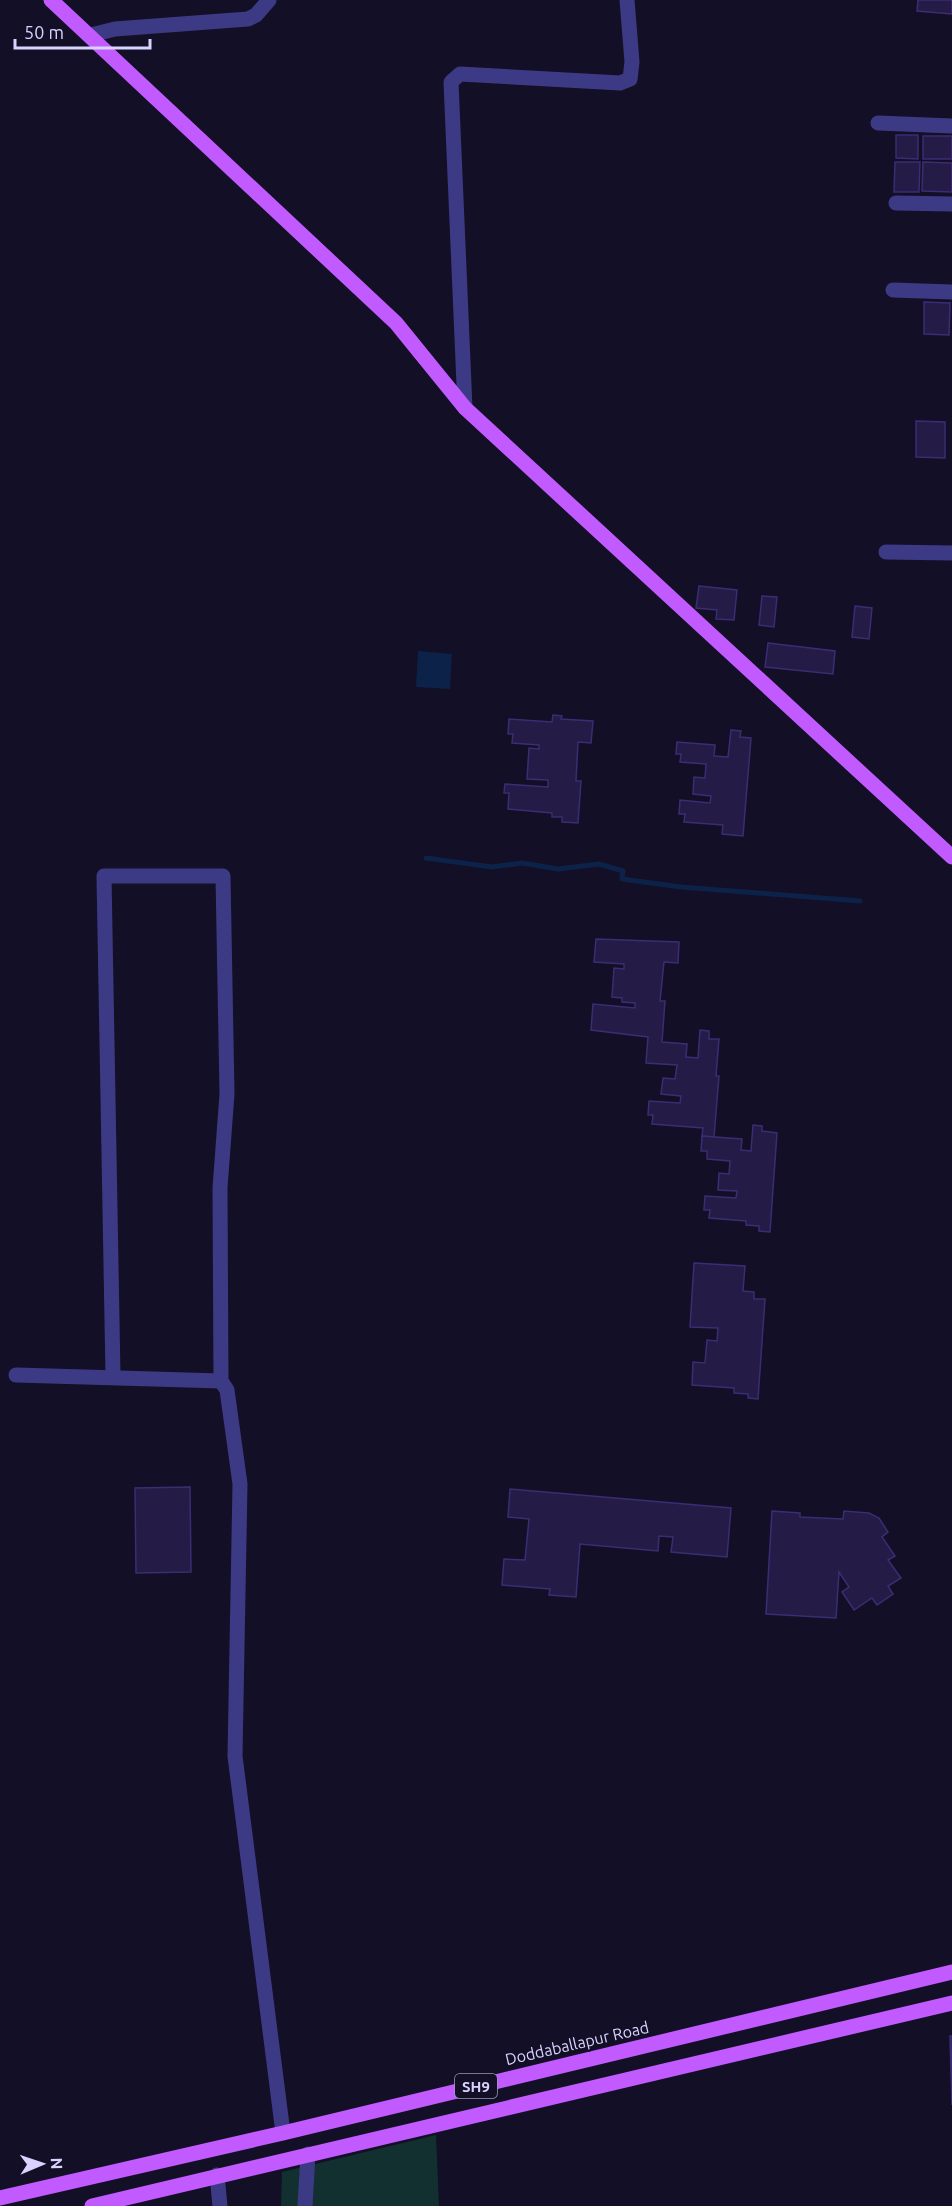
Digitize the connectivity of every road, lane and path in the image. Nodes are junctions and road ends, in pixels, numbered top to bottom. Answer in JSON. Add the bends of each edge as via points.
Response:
{"nodes":[{"id":1,"x":51,"y":0,"type":"edge"},
{"id":2,"x":268,"y":0,"type":"edge"},
{"id":3,"x":627,"y":0,"type":"edge"},
{"id":4,"x":91,"y":35,"type":"junction"},
{"id":5,"x":878,"y":123,"type":"dead end"},
{"id":6,"x":952,"y":126,"type":"edge"},
{"id":7,"x":896,"y":202,"type":"dead end"},
{"id":8,"x":952,"y":204,"type":"edge"},
{"id":9,"x":893,"y":290,"type":"dead end"},
{"id":10,"x":952,"y":292,"type":"edge"},
{"id":11,"x":465,"y":408,"type":"junction"},
{"id":12,"x":886,"y":552,"type":"dead end"},
{"id":13,"x":952,"y":553,"type":"edge"},
{"id":14,"x":952,"y":857,"type":"edge"},
{"id":15,"x":16,"y":1374,"type":"dead end"},
{"id":16,"x":113,"y":1376,"type":"junction"},
{"id":17,"x":221,"y":1381,"type":"junction"},
{"id":18,"x":952,"y":1972,"type":"edge"},
{"id":19,"x":952,"y":2003,"type":"edge"},
{"id":20,"x":388,"y":2107,"type":"junction"},
{"id":21,"x":283,"y":2133,"type":"junction"},
{"id":22,"x":394,"y":2134,"type":"junction"},
{"id":23,"x":308,"y":2154,"type":"junction"},
{"id":24,"x":217,"y":2175,"type":"junction"},
{"id":25,"x":0,"y":2198,"type":"edge"},
{"id":26,"x":122,"y":2202,"type":"edge"},
{"id":27,"x":92,"y":2206,"type":"edge"},
{"id":28,"x":220,"y":2206,"type":"edge"},
{"id":29,"x":305,"y":2206,"type":"edge"}],
"edges":[{"from":1,"to":4,"type":"main road"},
{"from":2,"to":4,"type":"street","via":[[256,15],[248,18],[115,29]]},
{"from":3,"to":11,"type":"street","via":[[630,79],[620,83],[460,74],[451,82]]},
{"from":4,"to":11,"type":"main road","via":[[396,323]]},
{"from":5,"to":6,"type":"street"},
{"from":7,"to":8,"type":"street"},
{"from":9,"to":10,"type":"street"},
{"from":11,"to":14,"type":"main road"},
{"from":12,"to":13,"type":"street"},
{"from":15,"to":16,"type":"street"},
{"from":16,"to":17,"type":"street"},
{"from":16,"to":17,"type":"street","via":[[104,876],[223,876],[227,1094],[220,1188]]},
{"from":17,"to":21,"type":"street","via":[[227,1390],[240,1484],[235,1756]]},
{"from":18,"to":20,"type":"main road","name":"Doddaballapur Road","number":"SH9"},
{"from":19,"to":22,"type":"main road","number":"SH9"},
{"from":20,"to":21,"type":"main road","name":"Doddaballapur Road","number":"SH9"},
{"from":20,"to":22,"type":"main road"},
{"from":21,"to":25,"type":"main road","name":"Doddaballapur Road","number":"SH9"},
{"from":22,"to":23,"type":"main road","number":"SH9"},
{"from":23,"to":24,"type":"main road","number":"SH9"},
{"from":23,"to":29,"type":"street"},
{"from":24,"to":26,"type":"main road","number":"SH9"},
{"from":24,"to":28,"type":"street"},
{"from":26,"to":27,"type":"main road","number":"SH9"}]}
